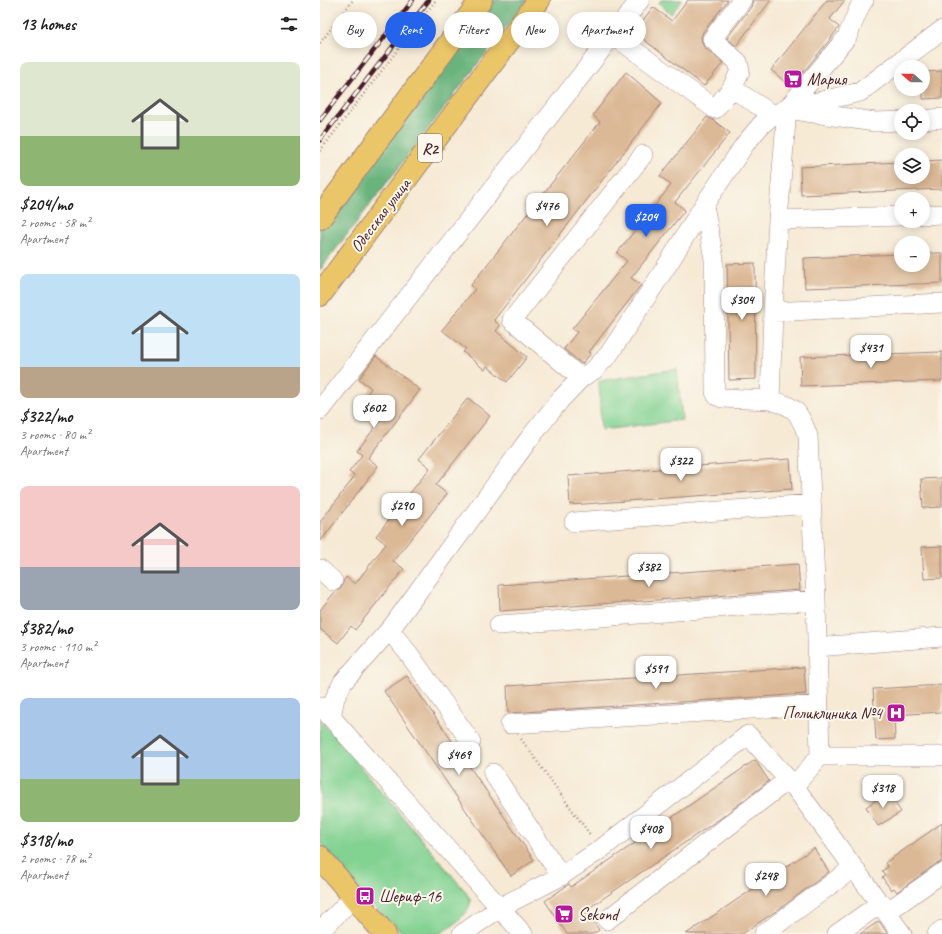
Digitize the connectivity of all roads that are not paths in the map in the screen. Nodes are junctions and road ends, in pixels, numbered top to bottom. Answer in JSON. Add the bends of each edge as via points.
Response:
{"nodes":[{"id":1,"x":481,"y":0,"type":"edge"},
{"id":2,"x":539,"y":0,"type":"edge"},
{"id":3,"x":640,"y":0,"type":"edge"},
{"id":4,"x":742,"y":0,"type":"edge"},
{"id":5,"x":864,"y":0,"type":"edge"},
{"id":6,"x":631,"y":12,"type":"edge"},
{"id":7,"x":942,"y":30,"type":"edge"},
{"id":8,"x":603,"y":48,"type":"edge"},
{"id":9,"x":631,"y":48,"type":"edge"},
{"id":10,"x":732,"y":88,"type":"junction"},
{"id":11,"x":780,"y":112,"type":"junction"},
{"id":12,"x":942,"y":118,"type":"edge"},
{"id":13,"x":930,"y":119,"type":"edge"},
{"id":14,"x":894,"y":121,"type":"edge"},
{"id":15,"x":643,"y":155,"type":"dead end"},
{"id":16,"x":704,"y":205,"type":"junction"},
{"id":17,"x":942,"y":214,"type":"edge"},
{"id":18,"x":930,"y":215,"type":"edge"},
{"id":19,"x":894,"y":216,"type":"edge"},
{"id":20,"x":320,"y":218,"type":"edge"},
{"id":21,"x":778,"y":220,"type":"junction"},
{"id":22,"x":320,"y":295,"type":"edge"},
{"id":23,"x":942,"y":303,"type":"edge"},
{"id":24,"x":773,"y":312,"type":"junction"},
{"id":25,"x":581,"y":378,"type":"junction"},
{"id":26,"x":770,"y":400,"type":"junction"},
{"id":27,"x":320,"y":410,"type":"edge"},
{"id":28,"x":811,"y":504,"type":"junction"},
{"id":29,"x":574,"y":522,"type":"dead end"},
{"id":30,"x":816,"y":600,"type":"junction"},
{"id":31,"x":499,"y":625,"type":"dead end"},
{"id":32,"x":390,"y":631,"type":"junction"},
{"id":33,"x":942,"y":638,"type":"edge"},
{"id":34,"x":817,"y":647,"type":"junction"},
{"id":35,"x":819,"y":705,"type":"junction"},
{"id":36,"x":325,"y":711,"type":"edge"},
{"id":37,"x":510,"y":724,"type":"road end"},
{"id":38,"x":471,"y":742,"type":"dead end"},
{"id":39,"x":820,"y":756,"type":"junction"},
{"id":40,"x":942,"y":756,"type":"edge"},
{"id":41,"x":493,"y":773,"type":"dead end"},
{"id":42,"x":792,"y":782,"type":"junction"},
{"id":43,"x":320,"y":857,"type":"edge"},
{"id":44,"x":853,"y":868,"type":"junction"},
{"id":45,"x":942,"y":874,"type":"edge"},
{"id":46,"x":561,"y":876,"type":"junction"},
{"id":47,"x":354,"y":897,"type":"junction"},
{"id":48,"x":500,"y":907,"type":"junction"},
{"id":49,"x":884,"y":908,"type":"junction"},
{"id":50,"x":607,"y":920,"type":"dead end"},
{"id":51,"x":942,"y":930,"type":"edge"},
{"id":52,"x":320,"y":931,"type":"edge"},
{"id":53,"x":385,"y":934,"type":"edge"},
{"id":54,"x":462,"y":934,"type":"edge"},
{"id":55,"x":523,"y":934,"type":"edge"},
{"id":56,"x":764,"y":934,"type":"edge"},
{"id":57,"x":837,"y":934,"type":"edge"},
{"id":58,"x":902,"y":934,"type":"edge"},
{"id":59,"x":937,"y":934,"type":"edge"}],
"edges":[{"from":1,"to":20,"type":"main road"},
{"from":2,"to":22,"type":"main road","name":"Одесская улица","number":"R2"},
{"from":3,"to":6,"type":"street"},
{"from":4,"to":10,"type":"street","via":[[712,39],[738,62],[740,71]]},
{"from":5,"to":11,"type":"street","via":[[847,37]]},
{"from":7,"to":11,"type":"street","via":[[860,92]]},
{"from":8,"to":27,"type":"street"},
{"from":9,"to":10,"type":"street","via":[[715,109]]},
{"from":10,"to":11,"type":"street"},
{"from":11,"to":14,"type":"street","via":[[875,122]]},
{"from":11,"to":16,"type":"street","via":[[761,125],[745,144]]},
{"from":11,"to":21,"type":"street"},
{"from":12,"to":13,"type":"street"},
{"from":15,"to":25,"type":"street","via":[[512,320]]},
{"from":16,"to":25,"type":"street","via":[[609,354],[594,370]]},
{"from":16,"to":26,"type":"street","via":[[714,259],[715,392],[722,398]]},
{"from":17,"to":18,"type":"street"},
{"from":19,"to":21,"type":"street"},
{"from":21,"to":24,"type":"street"},
{"from":23,"to":24,"type":"street"},
{"from":24,"to":26,"type":"street"},
{"from":25,"to":32,"type":"street","via":[[529,440]]},
{"from":26,"to":28,"type":"street","via":[[786,404],[801,417],[808,436]]},
{"from":28,"to":29,"type":"street"},
{"from":28,"to":30,"type":"street"},
{"from":30,"to":31,"type":"street"},
{"from":30,"to":34,"type":"street"},
{"from":32,"to":36,"type":"street","via":[[343,682]]},
{"from":32,"to":38,"type":"street"},
{"from":33,"to":34,"type":"street"},
{"from":34,"to":35,"type":"street"},
{"from":35,"to":37,"type":"street"},
{"from":35,"to":39,"type":"street"},
{"from":36,"to":48,"type":"street"},
{"from":39,"to":40,"type":"street"},
{"from":39,"to":42,"type":"street"},
{"from":41,"to":46,"type":"street"},
{"from":42,"to":44,"type":"street"},
{"from":42,"to":46,"type":"street","via":[[748,735],[601,849]]},
{"from":42,"to":50,"type":"street"},
{"from":43,"to":47,"type":"main road"},
{"from":44,"to":49,"type":"street"},
{"from":44,"to":56,"type":"street"},
{"from":45,"to":49,"type":"street"},
{"from":46,"to":48,"type":"street"},
{"from":47,"to":52,"type":"street"},
{"from":47,"to":53,"type":"main road"},
{"from":48,"to":54,"type":"street"},
{"from":48,"to":55,"type":"street"},
{"from":49,"to":57,"type":"street"},
{"from":49,"to":58,"type":"street"},
{"from":51,"to":59,"type":"street"}]}
